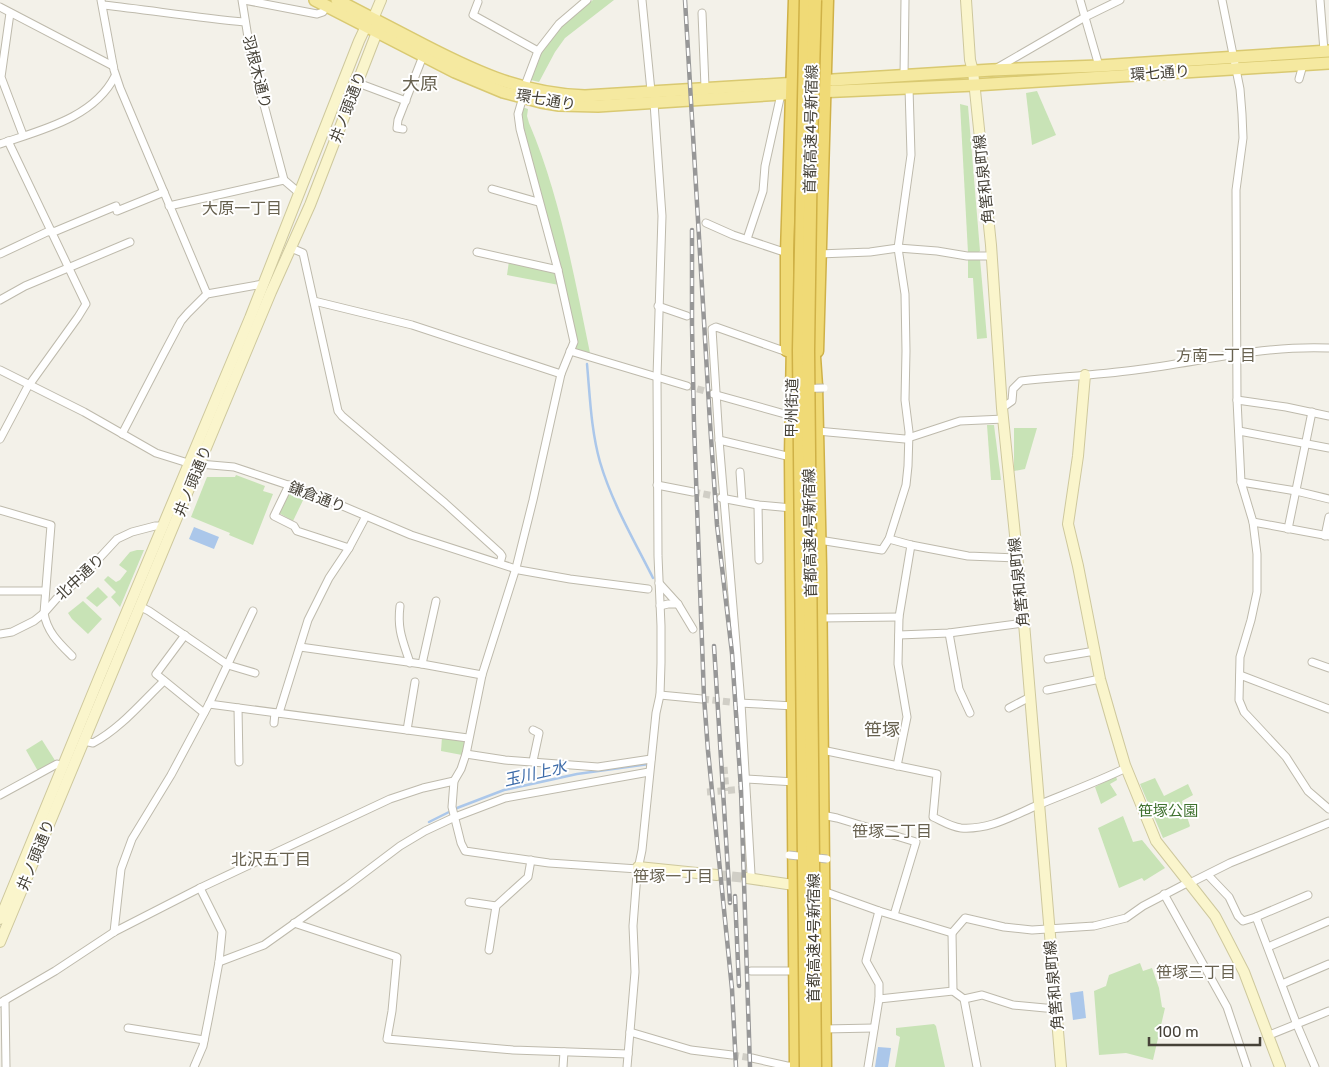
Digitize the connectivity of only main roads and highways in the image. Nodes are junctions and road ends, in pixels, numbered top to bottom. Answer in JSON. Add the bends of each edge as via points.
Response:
{"nodes":[{"id":1,"x":315,"y":0,"type":"edge"},
{"id":2,"x":381,"y":0,"type":"edge"},
{"id":3,"x":794,"y":0,"type":"edge"},
{"id":4,"x":804,"y":0,"type":"edge"},
{"id":5,"x":816,"y":0,"type":"edge"},
{"id":6,"x":826,"y":0,"type":"edge"},
{"id":7,"x":966,"y":0,"type":"edge"},
{"id":8,"x":332,"y":3,"type":"edge"},
{"id":9,"x":369,"y":23,"type":"junction"},
{"id":10,"x":377,"y":32,"type":"junction"},
{"id":11,"x":1327,"y":51,"type":"edge"},
{"id":12,"x":1235,"y":63,"type":"junction"},
{"id":13,"x":1329,"y":63,"type":"edge"},
{"id":14,"x":971,"y":66,"type":"junction"},
{"id":15,"x":974,"y":85,"type":"junction"},
{"id":16,"x":820,"y":86,"type":"junction"},
{"id":17,"x":792,"y":89,"type":"junction"},
{"id":18,"x":524,"y":93,"type":"junction"},
{"id":19,"x":351,"y":100,"type":"junction"},
{"id":20,"x":327,"y":120,"type":"junction"},
{"id":21,"x":1086,"y":375,"type":"road end"},
{"id":22,"x":820,"y":387,"type":"junction"},
{"id":23,"x":788,"y":393,"type":"junction"},
{"id":24,"x":638,"y":868,"type":"road end"},
{"id":25,"x":718,"y":875,"type":"tunnel mouth"},
{"id":26,"x":749,"y":876,"type":"tunnel mouth"},
{"id":27,"x":796,"y":885,"type":"junction"},
{"id":28,"x":821,"y":890,"type":"junction"},
{"id":29,"x":0,"y":919,"type":"edge"},
{"id":30,"x":0,"y":942,"type":"edge"},
{"id":31,"x":800,"y":1067,"type":"edge"},
{"id":32,"x":815,"y":1067,"type":"edge"},
{"id":33,"x":820,"y":1067,"type":"edge"},
{"id":34,"x":825,"y":1067,"type":"edge"},
{"id":35,"x":1061,"y":1067,"type":"edge"},
{"id":36,"x":1280,"y":1067,"type":"edge"}],
"edges":[{"from":1,"to":8,"type":"main road","name":"環七通り"},
{"from":2,"to":9,"type":"main road","name":"井ノ頭通り"},
{"from":3,"to":17,"type":"highway"},
{"from":4,"to":23,"type":"highway","name":"甲州街道"},
{"from":4,"to":31,"type":"highway","name":"首都高速4号新宿線","bridge":true,"via":[[798,350]]},
{"from":5,"to":22,"type":"highway","name":"甲州街道","via":[[812,310]]},
{"from":5,"to":32,"type":"highway","name":"首都高速4号新宿線","bridge":true,"via":[[808,341]]},
{"from":6,"to":16,"type":"highway"},
{"from":7,"to":14,"type":"main road"},
{"from":8,"to":9,"type":"main road","name":"環七通り"},
{"from":9,"to":10,"type":"main road","name":"環七通り"},
{"from":9,"to":18,"type":"main road","name":"環七通り"},
{"from":9,"to":20,"type":"main road","name":"井ノ頭通り"},
{"from":10,"to":18,"type":"main road","name":"環七通り","via":[[485,85]]},
{"from":10,"to":19,"type":"main road","name":"井ノ頭通り"},
{"from":11,"to":12,"type":"main road","name":"環七通り"},
{"from":12,"to":13,"type":"main road","name":"環七通り"},
{"from":12,"to":14,"type":"main road","name":"環七通り","via":[[992,70]]},
{"from":12,"to":15,"type":"main road","name":"環七通り"},
{"from":14,"to":15,"type":"main road","name":"角筈和泉町線"},
{"from":14,"to":16,"type":"main road","name":"環七通り","via":[[961,72]]},
{"from":15,"to":16,"type":"main road","name":"環七通り","via":[[909,88]]},
{"from":15,"to":35,"type":"main road","name":"角筈和泉町線","via":[[992,256],[1002,408],[1024,623]]},
{"from":16,"to":22,"type":"highway"},
{"from":17,"to":18,"type":"main road","name":"環七通り","via":[[705,87],[597,95]]},
{"from":17,"to":18,"type":"main road","name":"環七通り","via":[[654,103],[568,106],[541,102]]},
{"from":17,"to":23,"type":"highway"},
{"from":19,"to":20,"type":"main road","via":[[348,95],[344,97]]},
{"from":19,"to":30,"type":"main road","name":"井ノ頭通り"},
{"from":20,"to":29,"type":"main road","name":"井ノ頭通り","via":[[263,284]]},
{"from":21,"to":36,"type":"main road","via":[[1068,524],[1100,679],[1126,768],[1156,841],[1215,916],[1244,972]]},
{"from":22,"to":28,"type":"highway","name":"甲州街道","via":[[817,431]]},
{"from":23,"to":27,"type":"highway","name":"甲州街道","via":[[792,416]]},
{"from":24,"to":25,"type":"main road"},
{"from":26,"to":27,"type":"main road"},
{"from":27,"to":28,"type":"main road"},
{"from":27,"to":31,"type":"highway","name":"甲州街道"},
{"from":28,"to":33,"type":"highway","name":"甲州街道"},
{"from":28,"to":34,"type":"highway"}]}
